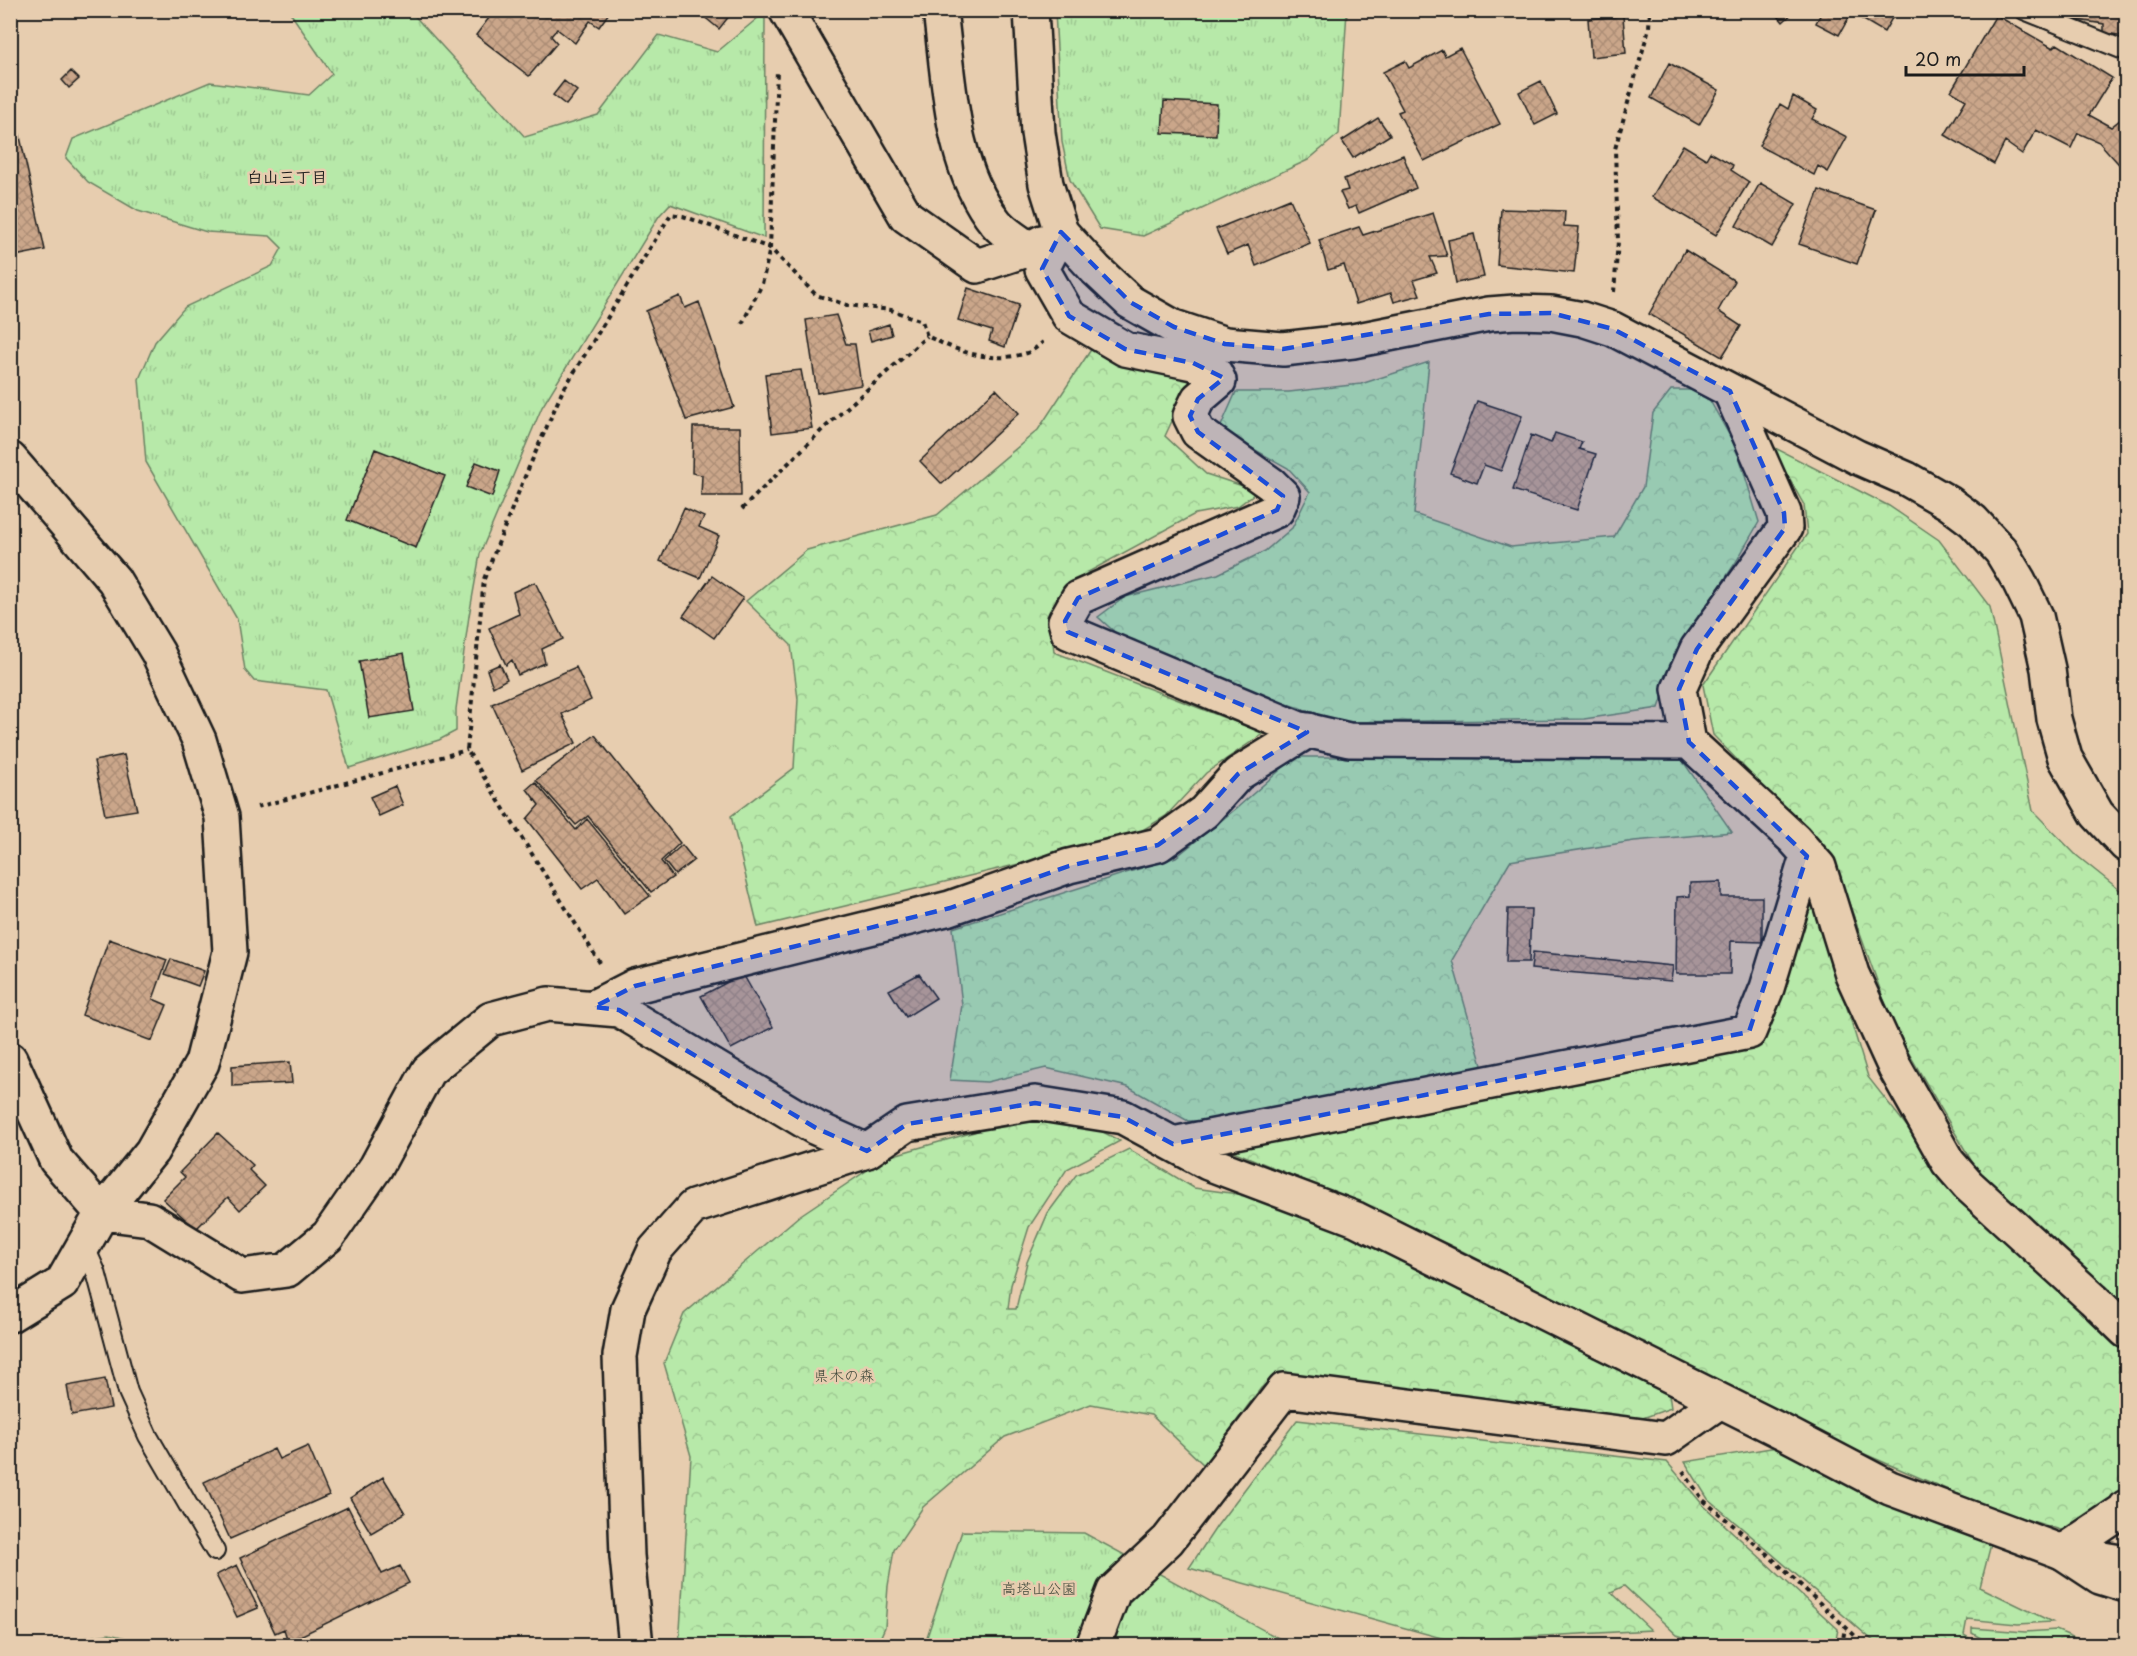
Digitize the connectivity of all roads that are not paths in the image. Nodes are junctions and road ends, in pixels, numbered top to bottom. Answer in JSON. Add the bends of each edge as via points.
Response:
{"nodes":[{"id":1,"x":786,"y":10,"type":"edge"},
{"id":2,"x":940,"y":10,"type":"edge"},
{"id":3,"x":1031,"y":10,"type":"edge"},
{"id":4,"x":2024,"y":10,"type":"edge"},
{"id":5,"x":2127,"y":51,"type":"edge"},
{"id":6,"x":1061,"y":232,"type":"junction"},
{"id":7,"x":1029,"y":249,"type":"junction"},
{"id":8,"x":1730,"y":391,"type":"junction"},
{"id":9,"x":10,"y":459,"type":"edge"},
{"id":10,"x":1309,"y":730,"type":"junction"},
{"id":11,"x":1689,"y":742,"type":"junction"},
{"id":12,"x":2127,"y":845,"type":"edge"},
{"id":13,"x":1807,"y":856,"type":"junction"},
{"id":14,"x":607,"y":1001,"type":"junction"},
{"id":15,"x":10,"y":1059,"type":"edge"},
{"id":16,"x":1173,"y":1144,"type":"junction"},
{"id":17,"x":867,"y":1151,"type":"junction"},
{"id":18,"x":102,"y":1213,"type":"junction"},
{"id":19,"x":84,"y":1245,"type":"junction"},
{"id":20,"x":10,"y":1315,"type":"edge"},
{"id":21,"x":2127,"y":1331,"type":"edge"},
{"id":22,"x":1720,"y":1401,"type":"junction"},
{"id":23,"x":2127,"y":1507,"type":"edge"},
{"id":24,"x":215,"y":1551,"type":"dead end"},
{"id":25,"x":2062,"y":1552,"type":"junction"},
{"id":26,"x":2127,"y":1563,"type":"edge"},
{"id":27,"x":2127,"y":1585,"type":"edge"},
{"id":28,"x":636,"y":1646,"type":"edge"},
{"id":29,"x":1093,"y":1646,"type":"edge"}],
"edges":[{"from":1,"to":7,"type":"street","via":[[906,216],[977,266]]},
{"from":2,"to":7,"type":"street","via":[[957,141],[972,188],[997,225]]},
{"from":3,"to":6,"type":"street","via":[[1038,133],[1046,184]]},
{"from":4,"to":5,"type":"lane"},
{"from":6,"to":7,"type":"street"},
{"from":6,"to":8,"type":"street","via":[[1130,302],[1174,327],[1225,344],[1283,349],[1353,341],[1489,314],[1551,313],[1613,329]]},
{"from":6,"to":10,"type":"street","via":[[1042,270],[1069,316],[1125,349],[1193,363],[1215,373],[1219,381],[1198,399],[1190,416],[1198,432],[1283,496],[1277,510],[1078,598],[1065,621],[1068,632]]},
{"from":8,"to":11,"type":"street","via":[[1784,513],[1785,528],[1692,659],[1679,690]]},
{"from":8,"to":12,"type":"street","via":[[1949,503],[1973,521],[2001,551],[2036,616],[2054,719],[2066,758],[2097,814]]},
{"from":9,"to":18,"type":"street","via":[[114,580],[158,653],[199,740],[222,817],[230,952],[202,1063],[152,1151]]},
{"from":10,"to":11,"type":"street","via":[[1349,740]]},
{"from":10,"to":14,"type":"street","via":[[1238,774],[1204,812],[1158,844],[1069,866],[950,908],[635,986]]},
{"from":11,"to":13,"type":"street","via":[[1794,839]]},
{"from":13,"to":16,"type":"street","via":[[1767,988],[1749,1032]]},
{"from":13,"to":21,"type":"street","via":[[1819,867],[1852,974],[1879,1034],[1948,1162]]},
{"from":14,"to":17,"type":"street","via":[[816,1128]]},
{"from":14,"to":18,"type":"street","via":[[548,1004],[491,1019],[428,1071],[376,1167],[328,1236],[287,1270],[242,1276],[149,1219]]},
{"from":15,"to":18,"type":"street","via":[[56,1160]]},
{"from":16,"to":17,"type":"street","via":[[1123,1117],[1035,1103],[907,1124]]},
{"from":16,"to":22,"type":"street","via":[[1208,1163],[1356,1219]]},
{"from":17,"to":28,"type":"street","via":[[693,1208],[655,1250],[627,1309],[620,1356],[627,1556]]},
{"from":18,"to":19,"type":"street"},
{"from":19,"to":20,"type":"street","via":[[62,1283]]},
{"from":19,"to":24,"type":"lane","via":[[96,1272],[128,1392],[148,1436]]},
{"from":22,"to":25,"type":"street","via":[[1890,1488]]},
{"from":22,"to":29,"type":"street","via":[[1666,1439],[1284,1390],[1168,1540],[1114,1591]]},
{"from":23,"to":25,"type":"street"},
{"from":25,"to":26,"type":"street"},
{"from":25,"to":27,"type":"street","via":[[2100,1577]]}]}
